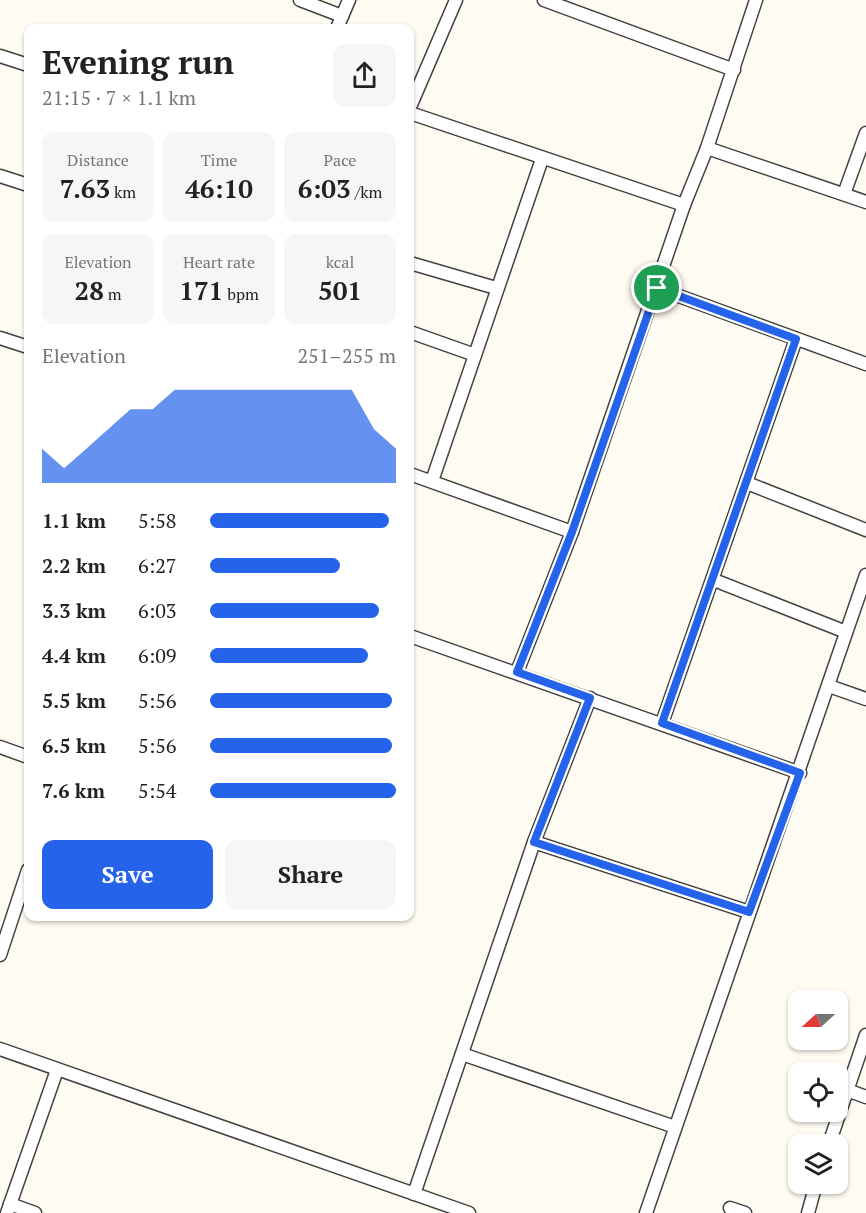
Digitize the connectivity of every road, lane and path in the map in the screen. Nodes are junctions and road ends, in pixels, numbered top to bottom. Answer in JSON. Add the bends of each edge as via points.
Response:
{"nodes":[{"id":1,"x":300,"y":0,"type":"edge"},
{"id":2,"x":349,"y":0,"type":"edge"},
{"id":3,"x":456,"y":0,"type":"edge"},
{"id":4,"x":544,"y":0,"type":"edge"},
{"id":5,"x":756,"y":0,"type":"edge"},
{"id":6,"x":340,"y":22,"type":"edge"},
{"id":7,"x":0,"y":56,"type":"edge"},
{"id":8,"x":24,"y":64,"type":"edge"},
{"id":9,"x":734,"y":70,"type":"junction"},
{"id":10,"x":414,"y":98,"type":"edge"},
{"id":11,"x":414,"y":114,"type":"edge"},
{"id":12,"x":866,"y":133,"type":"edge"},
{"id":13,"x":707,"y":148,"type":"junction"},
{"id":14,"x":542,"y":159,"type":"junction"},
{"id":15,"x":0,"y":176,"type":"edge"},
{"id":16,"x":24,"y":185,"type":"edge"},
{"id":17,"x":844,"y":194,"type":"junction"},
{"id":18,"x":866,"y":202,"type":"edge"},
{"id":19,"x":684,"y":205,"type":"junction"},
{"id":20,"x":414,"y":264,"type":"edge"},
{"id":21,"x":496,"y":288,"type":"junction"},
{"id":22,"x":657,"y":288,"type":"junction"},
{"id":23,"x":414,"y":333,"type":"edge"},
{"id":24,"x":0,"y":338,"type":"edge"},
{"id":25,"x":796,"y":339,"type":"junction"},
{"id":26,"x":24,"y":346,"type":"edge"},
{"id":27,"x":475,"y":355,"type":"junction"},
{"id":28,"x":866,"y":364,"type":"edge"},
{"id":29,"x":414,"y":475,"type":"edge"},
{"id":30,"x":432,"y":481,"type":"junction"},
{"id":31,"x":747,"y":483,"type":"junction"},
{"id":32,"x":866,"y":530,"type":"edge"},
{"id":33,"x":572,"y":532,"type":"junction"},
{"id":34,"x":866,"y":575,"type":"edge"},
{"id":35,"x":714,"y":580,"type":"junction"},
{"id":36,"x":846,"y":632,"type":"junction"},
{"id":37,"x":414,"y":637,"type":"edge"},
{"id":38,"x":517,"y":672,"type":"junction"},
{"id":39,"x":829,"y":686,"type":"junction"},
{"id":40,"x":590,"y":698,"type":"junction"},
{"id":41,"x":866,"y":699,"type":"edge"},
{"id":42,"x":662,"y":723,"type":"junction"},
{"id":43,"x":0,"y":747,"type":"edge"},
{"id":44,"x":24,"y":756,"type":"edge"},
{"id":45,"x":800,"y":773,"type":"junction"},
{"id":46,"x":534,"y":842,"type":"junction"},
{"id":47,"x":24,"y":882,"type":"edge"},
{"id":48,"x":749,"y":912,"type":"junction"},
{"id":49,"x":0,"y":955,"type":"edge"},
{"id":50,"x":866,"y":1035,"type":"edge"},
{"id":51,"x":0,"y":1049,"type":"edge"},
{"id":52,"x":462,"y":1054,"type":"junction"},
{"id":53,"x":57,"y":1070,"type":"junction"},
{"id":54,"x":848,"y":1087,"type":"edge"},
{"id":55,"x":848,"y":1090,"type":"edge"},
{"id":56,"x":866,"y":1097,"type":"edge"},
{"id":57,"x":675,"y":1127,"type":"junction"},
{"id":58,"x":414,"y":1194,"type":"junction"},
{"id":59,"x":813,"y":1194,"type":"edge"},
{"id":60,"x":730,"y":1208,"type":"dead end"},
{"id":61,"x":8,"y":1209,"type":"edge"},
{"id":62,"x":35,"y":1213,"type":"edge"},
{"id":63,"x":469,"y":1213,"type":"edge"},
{"id":64,"x":646,"y":1213,"type":"edge"},
{"id":65,"x":746,"y":1213,"type":"edge"},
{"id":66,"x":808,"y":1213,"type":"edge"}],
"edges":[{"from":1,"to":6,"type":"street"},
{"from":2,"to":6,"type":"street"},
{"from":3,"to":10,"type":"street"},
{"from":4,"to":9,"type":"street"},
{"from":5,"to":9,"type":"street"},
{"from":7,"to":8,"type":"street"},
{"from":9,"to":13,"type":"street"},
{"from":11,"to":14,"type":"street"},
{"from":12,"to":17,"type":"street"},
{"from":13,"to":17,"type":"street"},
{"from":13,"to":19,"type":"street"},
{"from":14,"to":19,"type":"street"},
{"from":14,"to":21,"type":"street"},
{"from":15,"to":16,"type":"street"},
{"from":17,"to":18,"type":"street"},
{"from":19,"to":22,"type":"street"},
{"from":20,"to":21,"type":"street"},
{"from":21,"to":27,"type":"street"},
{"from":22,"to":25,"type":"street"},
{"from":22,"to":33,"type":"street"},
{"from":23,"to":27,"type":"street"},
{"from":24,"to":26,"type":"street"},
{"from":25,"to":28,"type":"street"},
{"from":25,"to":31,"type":"street"},
{"from":27,"to":30,"type":"street"},
{"from":29,"to":30,"type":"street"},
{"from":30,"to":33,"type":"street"},
{"from":31,"to":32,"type":"street"},
{"from":31,"to":35,"type":"street"},
{"from":33,"to":38,"type":"street"},
{"from":34,"to":36,"type":"street"},
{"from":35,"to":36,"type":"street"},
{"from":35,"to":42,"type":"street"},
{"from":36,"to":39,"type":"street"},
{"from":37,"to":38,"type":"street"},
{"from":38,"to":40,"type":"street"},
{"from":39,"to":41,"type":"street"},
{"from":39,"to":45,"type":"street"},
{"from":40,"to":42,"type":"street"},
{"from":40,"to":46,"type":"street"},
{"from":42,"to":45,"type":"street"},
{"from":43,"to":44,"type":"street"},
{"from":45,"to":48,"type":"street"},
{"from":46,"to":48,"type":"street"},
{"from":46,"to":52,"type":"street"},
{"from":47,"to":49,"type":"street"},
{"from":48,"to":57,"type":"street"},
{"from":50,"to":54,"type":"street"},
{"from":51,"to":53,"type":"street"},
{"from":52,"to":57,"type":"street"},
{"from":52,"to":58,"type":"street"},
{"from":53,"to":58,"type":"street"},
{"from":53,"to":61,"type":"street"},
{"from":55,"to":56,"type":"street"},
{"from":57,"to":64,"type":"street"},
{"from":58,"to":63,"type":"street"},
{"from":59,"to":66,"type":"street"},
{"from":60,"to":65,"type":"street"},
{"from":61,"to":62,"type":"street"}]}
